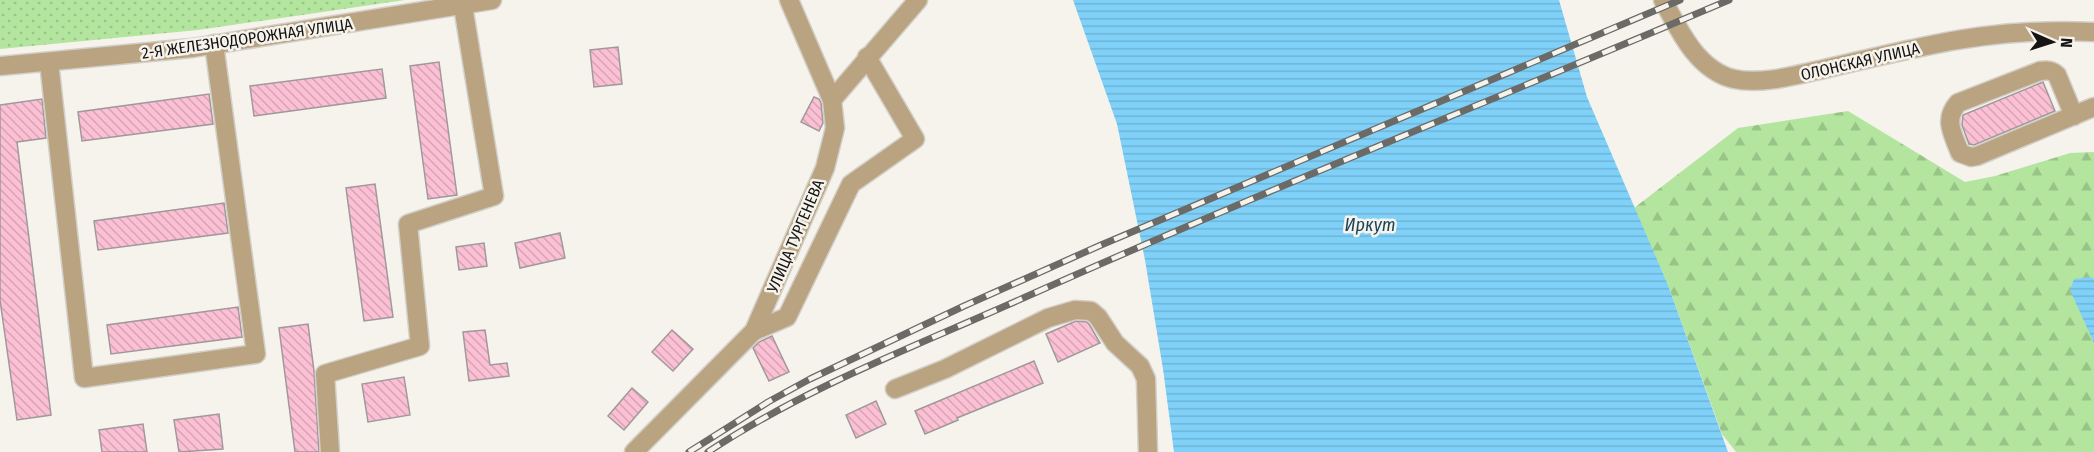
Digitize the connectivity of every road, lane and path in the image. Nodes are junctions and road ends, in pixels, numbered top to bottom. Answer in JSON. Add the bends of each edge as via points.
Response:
{"nodes":[{"id":1,"x":492,"y":0,"type":"edge"},
{"id":2,"x":789,"y":0,"type":"edge"},
{"id":3,"x":918,"y":0,"type":"edge"},
{"id":4,"x":1663,"y":0,"type":"edge"},
{"id":5,"x":463,"y":6,"type":"junction"},
{"id":6,"x":2094,"y":32,"type":"edge"},
{"id":7,"x":214,"y":44,"type":"junction"},
{"id":8,"x":867,"y":57,"type":"junction"},
{"id":9,"x":49,"y":62,"type":"junction"},
{"id":10,"x":0,"y":66,"type":"edge"},
{"id":11,"x":832,"y":100,"type":"junction"},
{"id":12,"x":2094,"y":107,"type":"edge"},
{"id":13,"x":2074,"y":116,"type":"junction"},
{"id":14,"x":754,"y":331,"type":"junction"},
{"id":15,"x":895,"y":389,"type":"dead end"},
{"id":16,"x":330,"y":452,"type":"edge"},
{"id":17,"x":634,"y":452,"type":"edge"},
{"id":18,"x":1148,"y":452,"type":"edge"}],
"edges":[{"from":1,"to":5,"type":"street","name":"2-Я ЖЕЛЕЗНОДОРОЖНАЯ УЛИЦА"},
{"from":2,"to":11,"type":"street","name":"УЛИЦА ТУРГЕНЕВА"},
{"from":3,"to":8,"type":"street"},
{"from":4,"to":6,"type":"street","name":"ОЛОНСКАЯ УЛИЦА","via":[[1685,42],[1712,69],[1734,79],[1773,80],[1929,45],[2018,32]]},
{"from":5,"to":7,"type":"street","name":"2-Я ЖЕЛЕЗНОДОРОЖНАЯ УЛИЦА"},
{"from":5,"to":16,"type":"street","via":[[494,196],[408,224],[420,346],[325,374]]},
{"from":7,"to":9,"type":"street","name":"2-Я ЖЕЛЕЗНОДОРОЖНАЯ УЛИЦА"},
{"from":7,"to":9,"type":"street","via":[[256,354],[84,378]]},
{"from":8,"to":11,"type":"street"},
{"from":8,"to":14,"type":"street","via":[[915,139],[851,184],[787,317]]},
{"from":9,"to":10,"type":"street","name":"2-Я ЖЕЛЕЗНОДОРОЖНАЯ УЛИЦА"},
{"from":11,"to":14,"type":"street","name":"УЛИЦА ТУРГЕНЕВА","via":[[835,128],[825,168]]},
{"from":12,"to":13,"type":"street"},
{"from":13,"to":13,"type":"street","via":[[1971,157],[1960,153],[1949,125],[1958,103],[2048,70],[2057,75]]},
{"from":14,"to":17,"type":"street","name":"УЛИЦА ТУРГЕНЕВА"},
{"from":15,"to":18,"type":"street","via":[[1048,318],[1075,310],[1091,311],[1115,343],[1140,366],[1146,379]]}]}
